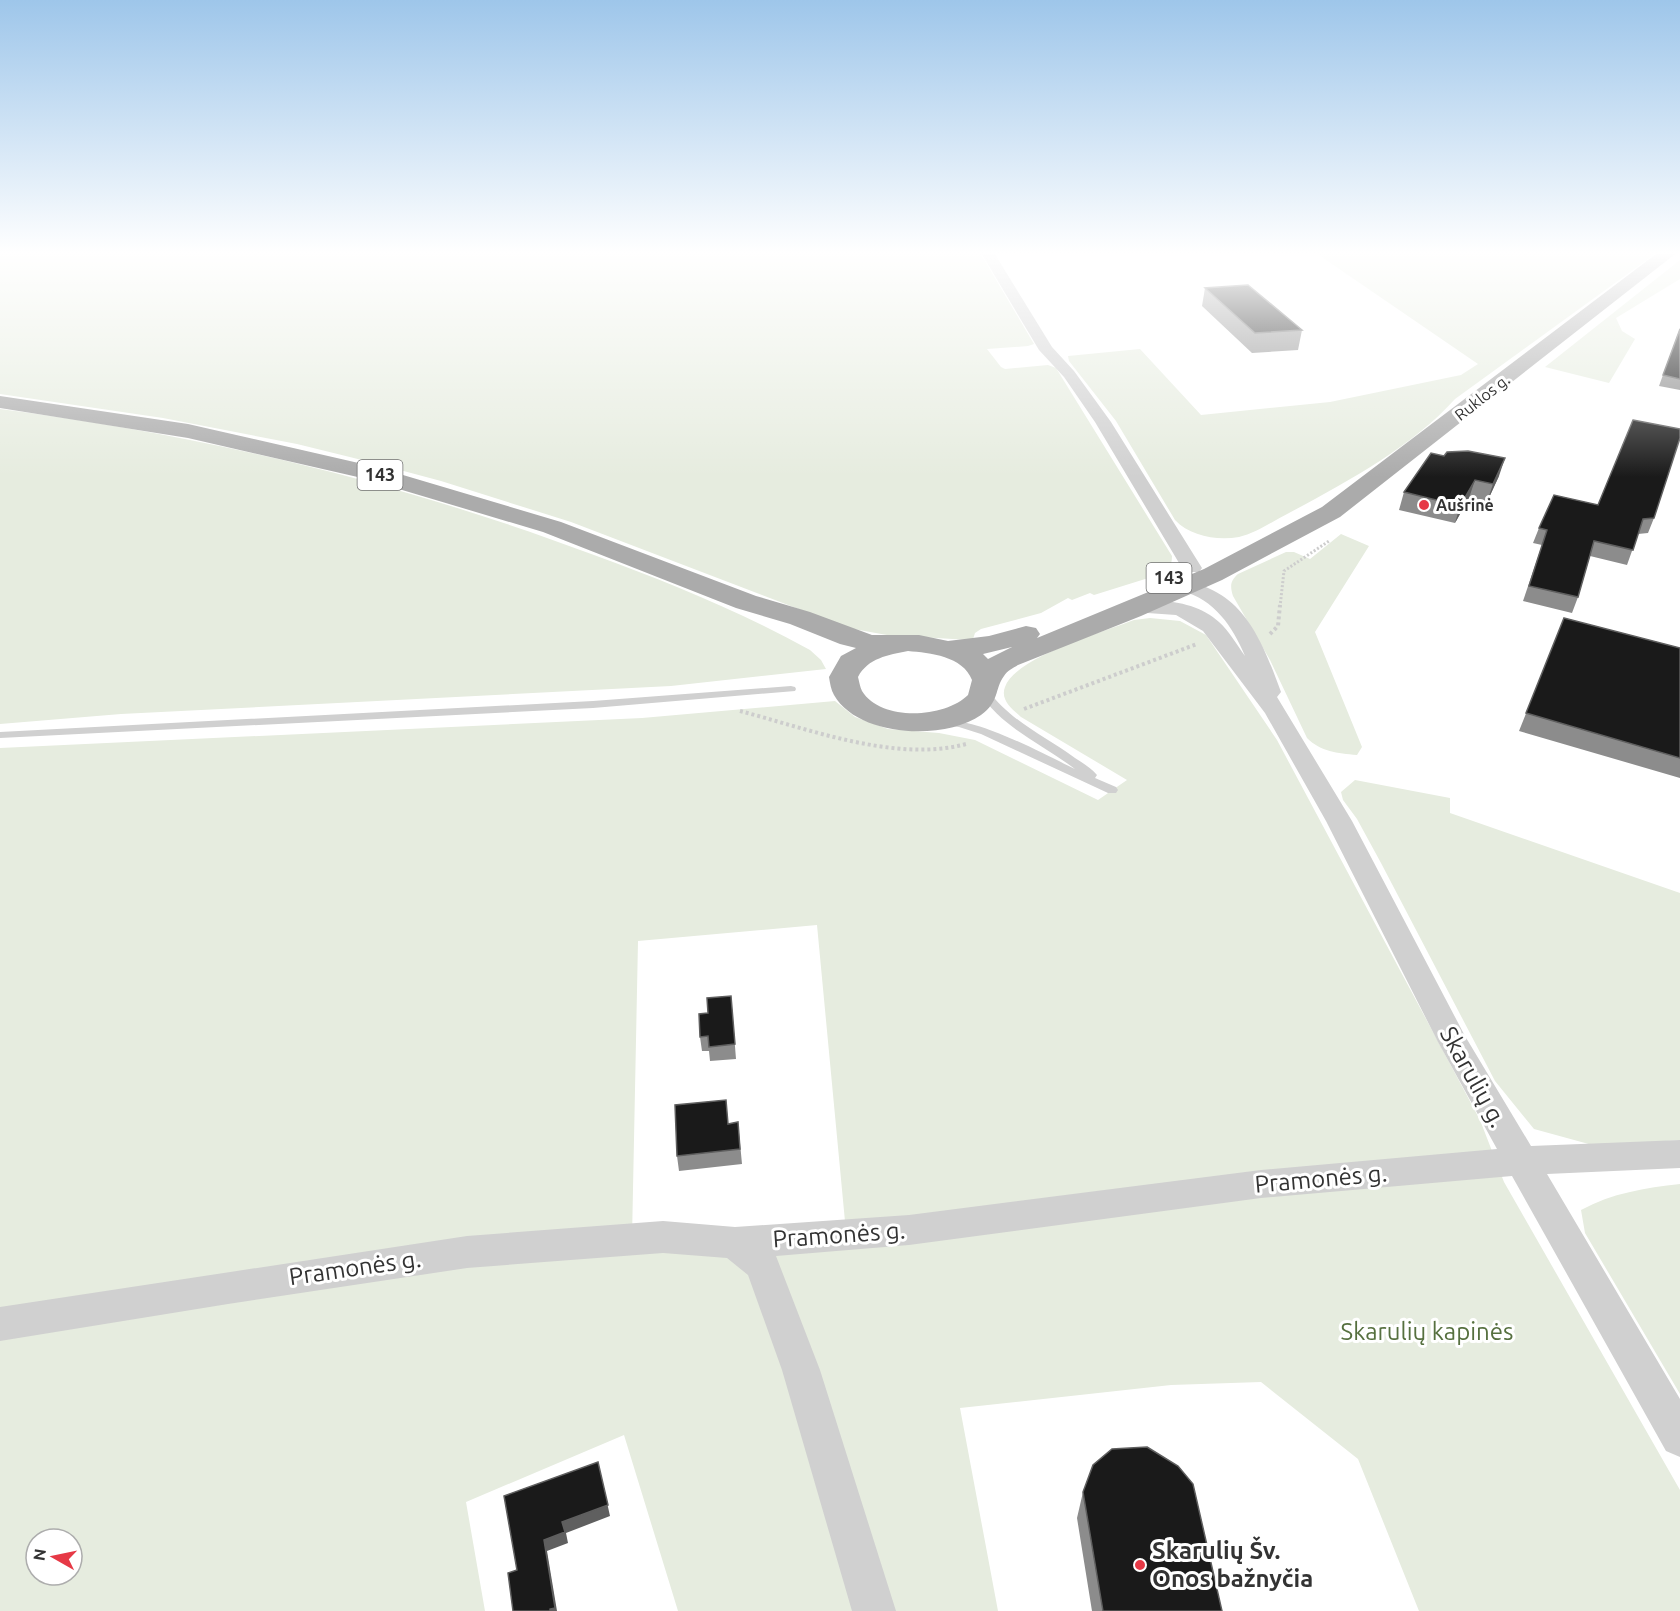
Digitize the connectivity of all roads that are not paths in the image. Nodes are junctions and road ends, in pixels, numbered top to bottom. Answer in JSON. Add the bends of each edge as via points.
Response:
{"nodes":[{"id":1,"x":1032,"y":326,"type":"edge"},
{"id":2,"x":1572,"y":326,"type":"edge"},
{"id":3,"x":0,"y":402,"type":"edge"},
{"id":4,"x":1192,"y":577,"type":"junction"},
{"id":5,"x":746,"y":602,"type":"junction"},
{"id":6,"x":1140,"y":608,"type":"junction"},
{"id":7,"x":894,"y":644,"type":"junction"},
{"id":8,"x":949,"y":649,"type":"junction"},
{"id":9,"x":844,"y":674,"type":"junction"},
{"id":10,"x":985,"y":687,"type":"junction"},
{"id":11,"x":791,"y":689,"type":"dead end"},
{"id":12,"x":1276,"y":711,"type":"junction"},
{"id":13,"x":933,"y":722,"type":"junction"},
{"id":14,"x":0,"y":735,"type":"edge"},
{"id":15,"x":1680,"y":1154,"type":"edge"},
{"id":16,"x":1519,"y":1161,"type":"junction"},
{"id":17,"x":735,"y":1243,"type":"junction"},
{"id":18,"x":0,"y":1324,"type":"edge"},
{"id":19,"x":1680,"y":1437,"type":"edge"},
{"id":20,"x":874,"y":1611,"type":"edge"}],
"edges":[{"from":1,"to":4,"type":"street","via":[[1102,422]]},
{"from":2,"to":4,"type":"main road","name":"Ruklos g.","number":"143","via":[[1377,475],[1258,537]]},
{"from":3,"to":5,"type":"main road","number":"143","via":[[188,431],[368,471],[552,527]]},
{"from":4,"to":6,"type":"main road","number":"143"},
{"from":4,"to":8,"type":"main road","number":"143","via":[[1156,584],[992,646]]},
{"from":4,"to":12,"type":"street","name":"Skarulių g.","via":[[1232,612],[1259,660]]},
{"from":5,"to":7,"type":"main road","number":"143","via":[[850,638]]},
{"from":5,"to":9,"type":"main road","number":"143","via":[[832,650],[843,661]]},
{"from":6,"to":10,"type":"main road","number":"143","via":[[1008,659],[993,669]]},
{"from":6,"to":12,"type":"street","name":"Skarulių g.","via":[[1161,606],[1199,616],[1211,626]]},
{"from":7,"to":8,"type":"main road","number":"143","via":[[922,643]]},
{"from":7,"to":9,"type":"main road","number":"143","via":[[861,654]]},
{"from":8,"to":10,"type":"main road","number":"143","via":[[975,663],[983,672]]},
{"from":9,"to":13,"type":"main road","number":"143","via":[[848,696],[873,715],[902,722]]},
{"from":10,"to":13,"type":"main road","number":"143","via":[[978,703],[967,711]]},
{"from":10,"to":13,"type":"lane","via":[[992,707],[1006,719],[1112,790],[985,732],[960,724]]},
{"from":11,"to":14,"type":"lane","via":[[572,706]]},
{"from":12,"to":16,"type":"street","name":"Skarulių g.","via":[[1339,821]]},
{"from":15,"to":16,"type":"street","name":"Pramonės g."},
{"from":16,"to":17,"type":"street","name":"Pramonės g.","via":[[1262,1184],[909,1230]]},
{"from":16,"to":19,"type":"street","name":"Skarulių g."},
{"from":17,"to":18,"type":"street","name":"Pramonės g.","via":[[663,1237],[467,1252]]},
{"from":17,"to":20,"type":"street","via":[[762,1265],[801,1370]]}]}
